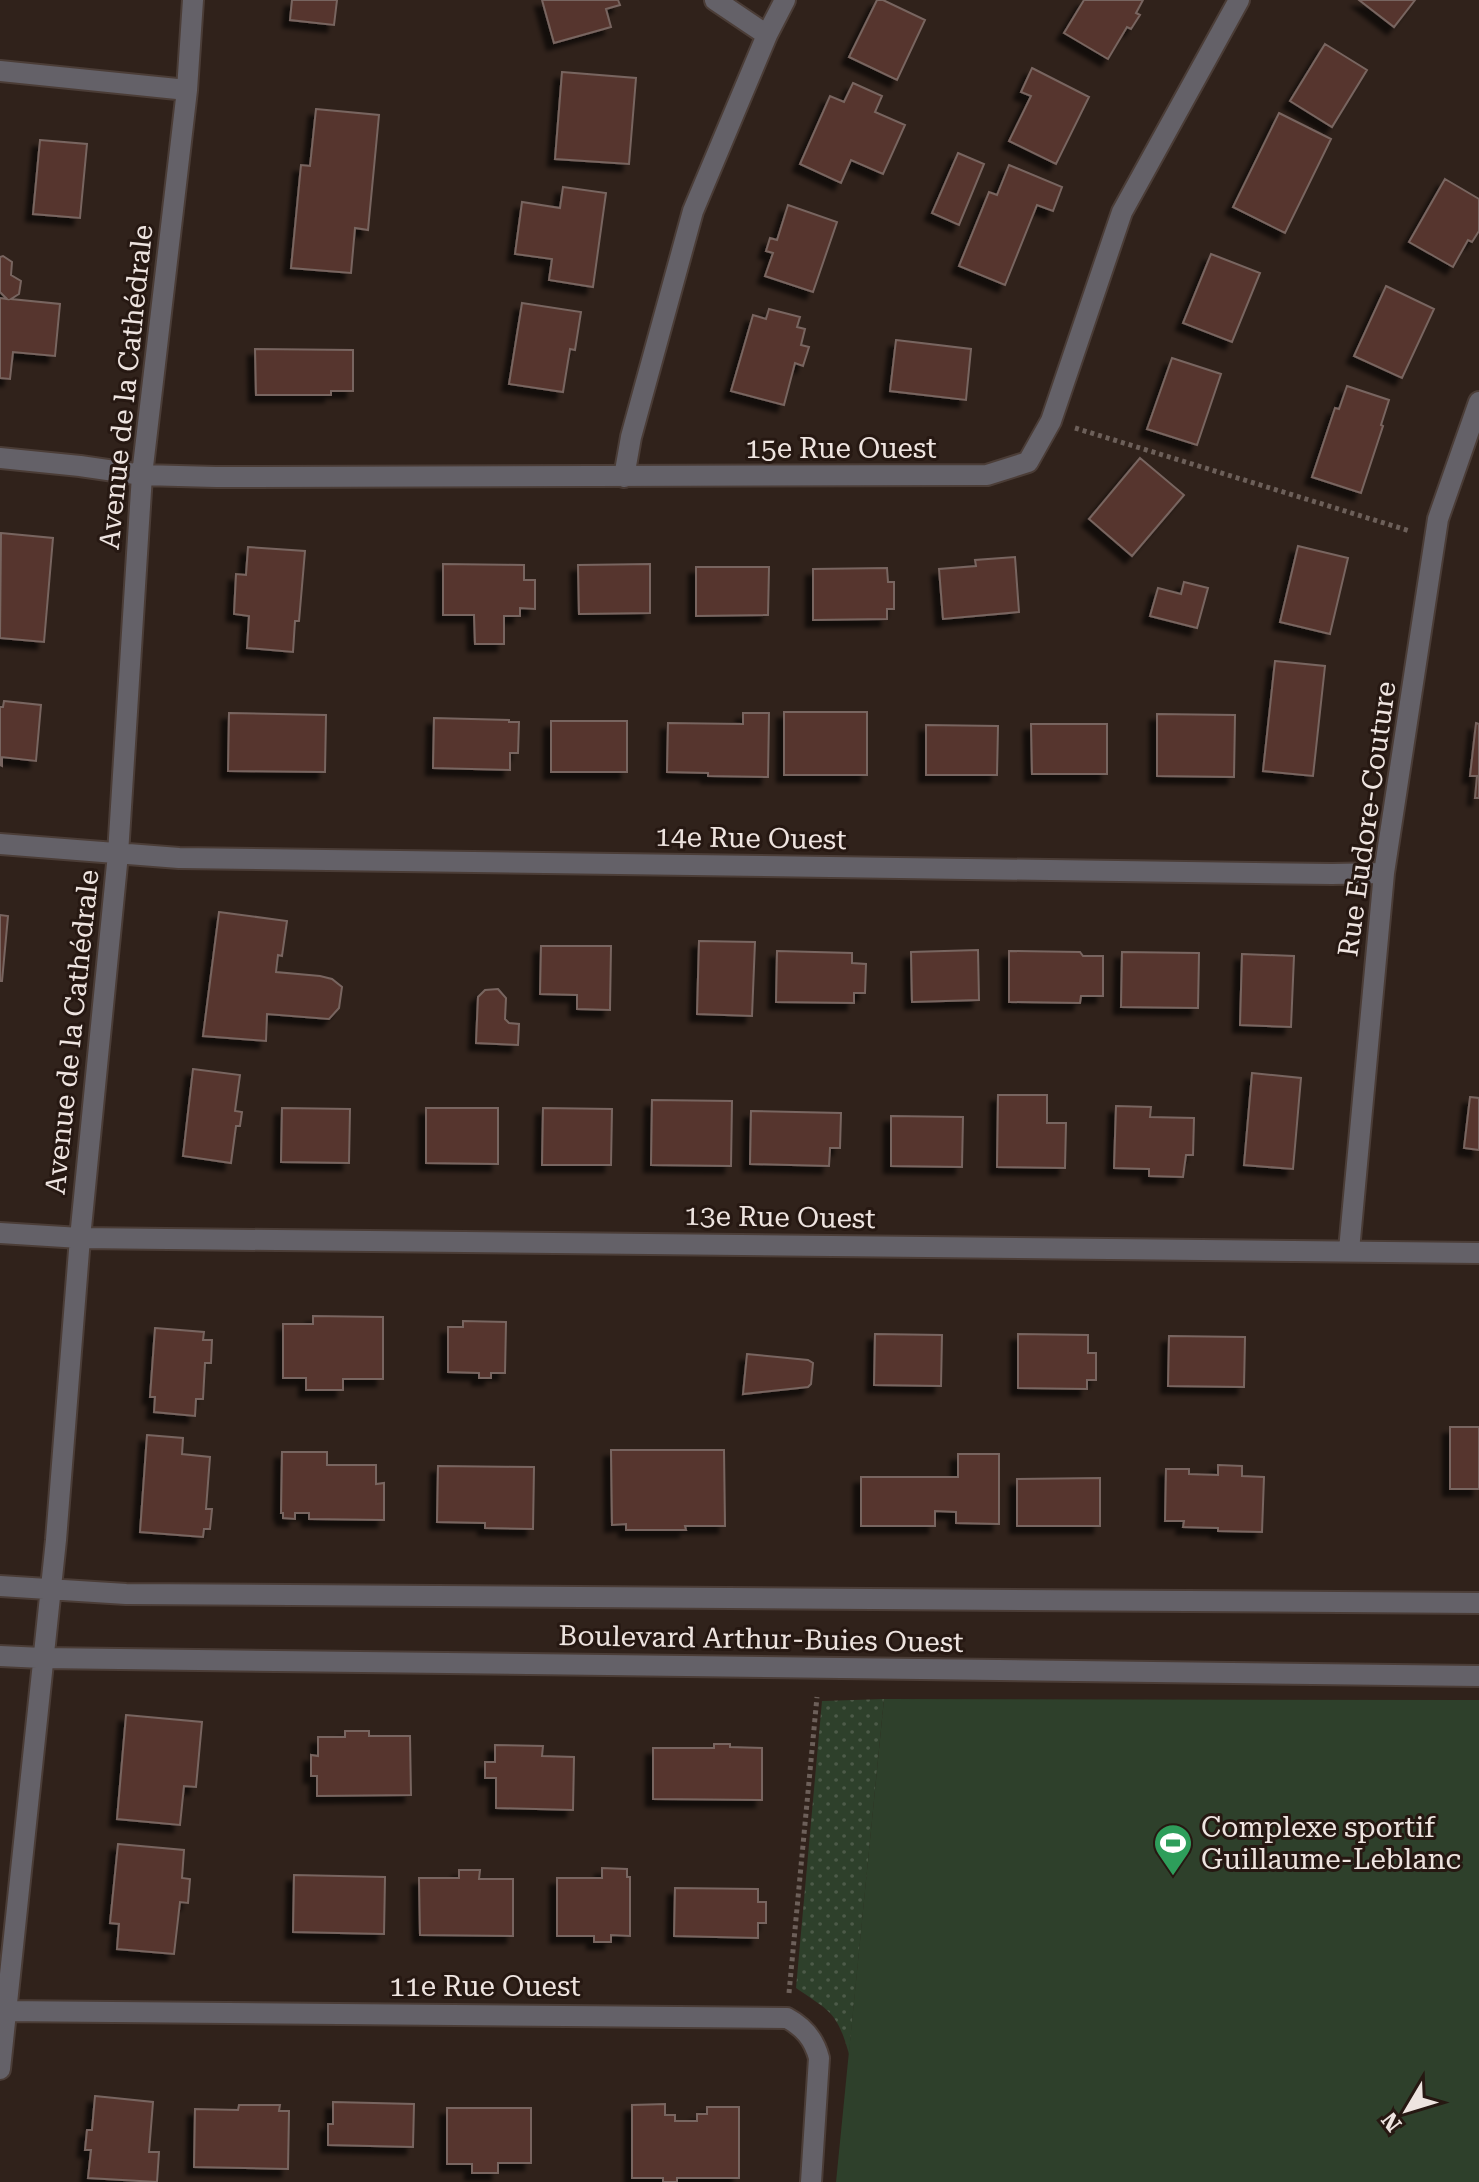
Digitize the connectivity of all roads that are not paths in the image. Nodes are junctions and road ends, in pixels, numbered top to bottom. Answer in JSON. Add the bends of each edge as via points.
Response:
{"nodes":[{"id":1,"x":193,"y":0,"type":"edge"},
{"id":2,"x":715,"y":0,"type":"edge"},
{"id":3,"x":785,"y":0,"type":"edge"},
{"id":4,"x":1239,"y":0,"type":"edge"},
{"id":5,"x":767,"y":35,"type":"junction"},
{"id":6,"x":0,"y":71,"type":"edge"},
{"id":7,"x":187,"y":90,"type":"junction"},
{"id":8,"x":1479,"y":402,"type":"edge"},
{"id":9,"x":0,"y":458,"type":"edge"},
{"id":10,"x":142,"y":475,"type":"junction"},
{"id":11,"x":624,"y":477,"type":"junction"},
{"id":12,"x":0,"y":844,"type":"edge"},
{"id":13,"x":118,"y":854,"type":"junction"},
{"id":14,"x":1384,"y":873,"type":"junction"},
{"id":15,"x":0,"y":1233,"type":"edge"},
{"id":16,"x":80,"y":1238,"type":"junction"},
{"id":17,"x":1349,"y":1250,"type":"junction"},
{"id":18,"x":1479,"y":1253,"type":"edge"},
{"id":19,"x":0,"y":1586,"type":"edge"},
{"id":20,"x":51,"y":1589,"type":"junction"},
{"id":21,"x":1479,"y":1603,"type":"edge"},
{"id":22,"x":0,"y":1656,"type":"edge"},
{"id":23,"x":42,"y":1658,"type":"junction"},
{"id":24,"x":1479,"y":1676,"type":"edge"},
{"id":25,"x":2,"y":2011,"type":"edge"},
{"id":26,"x":0,"y":2069,"type":"edge"},
{"id":27,"x":811,"y":2182,"type":"edge"}],
"edges":[{"from":1,"to":7,"type":"street","name":"Avenue de la Cathédrale"},
{"from":2,"to":5,"type":"street"},
{"from":3,"to":5,"type":"street"},
{"from":4,"to":11,"type":"street","name":"15e Rue Ouest","via":[[1122,212],[1051,421],[1028,462],[987,475]]},
{"from":5,"to":11,"type":"street","via":[[693,211]]},
{"from":6,"to":7,"type":"street"},
{"from":7,"to":10,"type":"street","name":"Avenue de la Cathédrale"},
{"from":8,"to":14,"type":"street","name":"Rue Eudore-Couture","via":[[1438,519]]},
{"from":9,"to":10,"type":"street","name":"15e Rue Ouest"},
{"from":10,"to":11,"type":"street","name":"15e Rue Ouest"},
{"from":10,"to":13,"type":"street","name":"Avenue de la Cathédrale"},
{"from":12,"to":13,"type":"street","name":"14e Rue Ouest"},
{"from":13,"to":14,"type":"street","name":"14e Rue Ouest"},
{"from":13,"to":16,"type":"street","name":"Avenue de la Cathédrale"},
{"from":14,"to":17,"type":"street","name":"Rue Eudore-Couture"},
{"from":15,"to":16,"type":"street","name":"13e Rue Ouest"},
{"from":16,"to":17,"type":"street","name":"13e Rue Ouest"},
{"from":16,"to":20,"type":"street","name":"Avenue de la Cathédrale"},
{"from":17,"to":18,"type":"street","name":"13e Rue Ouest"},
{"from":19,"to":20,"type":"street","name":"Boulevard Arthur-Buies Ouest"},
{"from":20,"to":21,"type":"street","name":"Boulevard Arthur-Buies Ouest","via":[[142,1594]]},
{"from":20,"to":23,"type":"street","name":"Avenue de la Cathédrale"},
{"from":22,"to":23,"type":"street","name":"Boulevard Arthur-Buies Ouest"},
{"from":23,"to":24,"type":"street","name":"Boulevard Arthur-Buies Ouest"},
{"from":23,"to":25,"type":"street","name":"Avenue de la Cathédrale"},
{"from":25,"to":26,"type":"street","name":"Avenue de la Cathédrale"},
{"from":25,"to":27,"type":"street","name":"11e Rue Ouest","via":[[787,2018],[808,2033],[819,2058]]}]}
